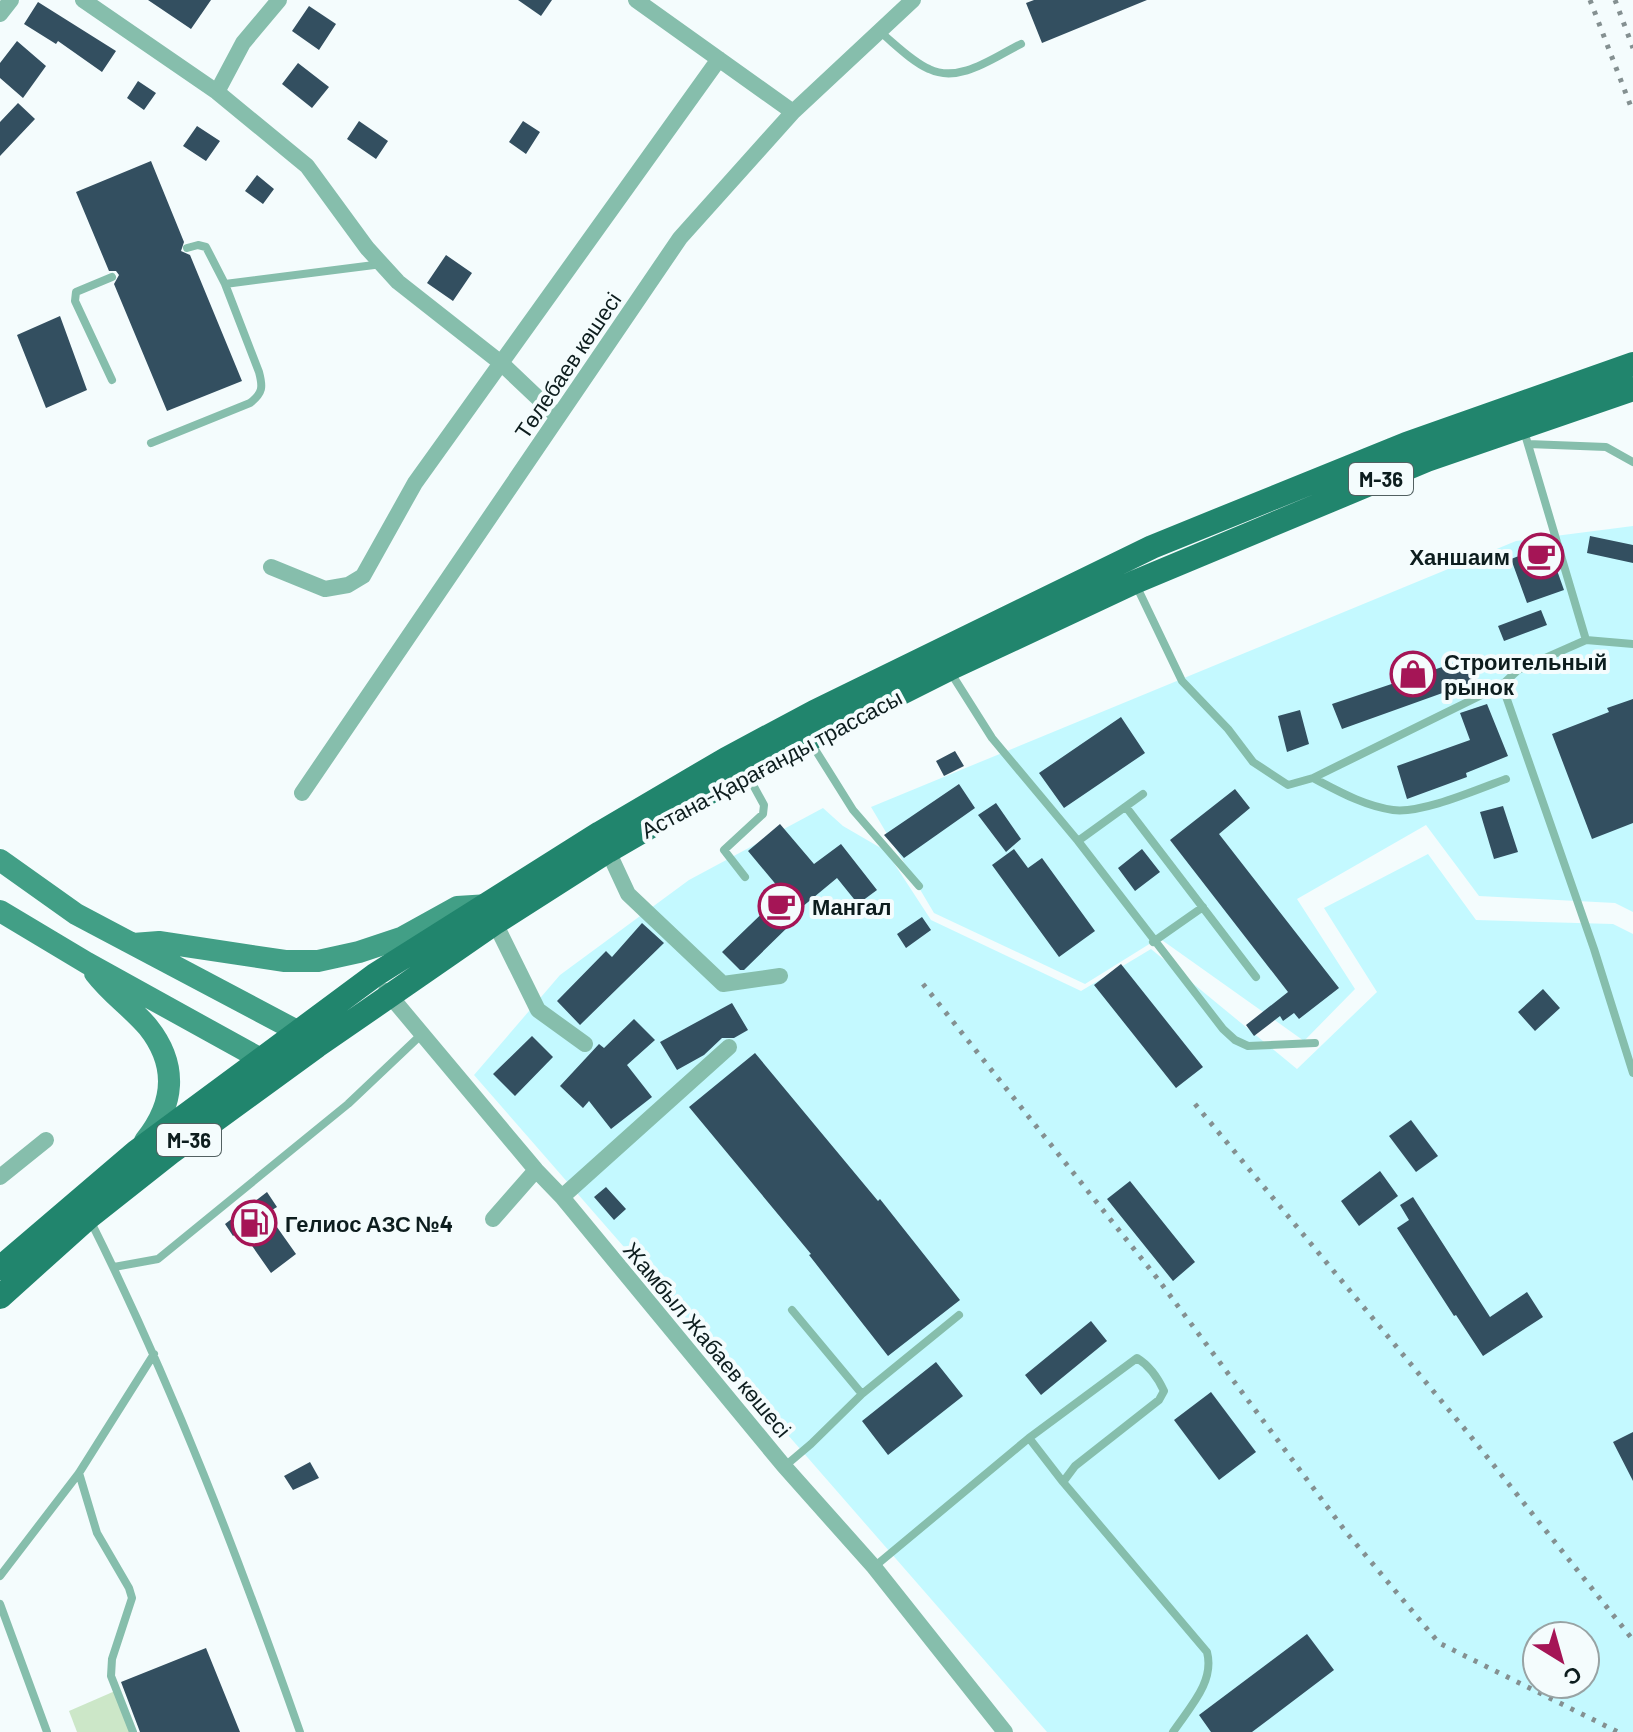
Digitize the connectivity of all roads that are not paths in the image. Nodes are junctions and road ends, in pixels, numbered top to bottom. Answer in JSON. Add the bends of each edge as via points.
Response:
{"nodes":[{"id":1,"x":11,"y":0,"type":"edge"},
{"id":2,"x":83,"y":0,"type":"edge"},
{"id":3,"x":279,"y":0,"type":"edge"},
{"id":4,"x":636,"y":0,"type":"edge"},
{"id":5,"x":913,"y":0,"type":"edge"},
{"id":6,"x":0,"y":14,"type":"edge"},
{"id":7,"x":879,"y":31,"type":"junction"},
{"id":8,"x":1021,"y":44,"type":"dead end"},
{"id":9,"x":719,"y":59,"type":"junction"},
{"id":10,"x":217,"y":92,"type":"junction"},
{"id":11,"x":793,"y":112,"type":"junction"},
{"id":12,"x":187,"y":248,"type":"dead end"},
{"id":13,"x":382,"y":264,"type":"junction"},
{"id":14,"x":112,"y":277,"type":"dead end"},
{"id":15,"x":225,"y":284,"type":"junction"},
{"id":16,"x":501,"y":363,"type":"junction"},
{"id":17,"x":1633,"y":364,"type":"edge"},
{"id":18,"x":112,"y":380,"type":"dead end"},
{"id":19,"x":1633,"y":389,"type":"edge"},
{"id":20,"x":558,"y":417,"type":"junction"},
{"id":21,"x":1525,"y":436,"type":"junction"},
{"id":22,"x":151,"y":443,"type":"dead end"},
{"id":23,"x":1633,"y":462,"type":"edge"},
{"id":24,"x":271,"y":567,"type":"dead end"},
{"id":25,"x":1135,"y":582,"type":"junction"},
{"id":26,"x":1586,"y":640,"type":"junction"},
{"id":27,"x":1633,"y":644,"type":"edge"},
{"id":28,"x":949,"y":669,"type":"junction"},
{"id":29,"x":1502,"y":685,"type":"junction"},
{"id":30,"x":809,"y":739,"type":"junction"},
{"id":31,"x":746,"y":771,"type":"junction"},
{"id":32,"x":1313,"y":778,"type":"junction"},
{"id":33,"x":1506,"y":779,"type":"dead end"},
{"id":34,"x":302,"y":793,"type":"dead end"},
{"id":35,"x":1143,"y":794,"type":"dead end"},
{"id":36,"x":1126,"y":807,"type":"junction"},
{"id":37,"x":1078,"y":841,"type":"junction"},
{"id":38,"x":608,"y":851,"type":"junction"},
{"id":39,"x":0,"y":860,"type":"edge"},
{"id":40,"x":745,"y":877,"type":"dead end"},
{"id":41,"x":919,"y":886,"type":"dead end"},
{"id":42,"x":1203,"y":907,"type":"junction"},
{"id":43,"x":0,"y":911,"type":"edge"},
{"id":44,"x":492,"y":914,"type":"junction"},
{"id":45,"x":1153,"y":942,"type":"junction"},
{"id":46,"x":133,"y":944,"type":"junction"},
{"id":47,"x":87,"y":963,"type":"junction"},
{"id":48,"x":375,"y":975,"type":"junction"},
{"id":49,"x":780,"y":976,"type":"dead end"},
{"id":50,"x":1256,"y":977,"type":"dead end"},
{"id":51,"x":389,"y":996,"type":"junction"},
{"id":52,"x":423,"y":1033,"type":"junction"},
{"id":53,"x":302,"y":1042,"type":"junction"},
{"id":54,"x":1315,"y":1043,"type":"dead end"},
{"id":55,"x":585,"y":1044,"type":"dead end"},
{"id":56,"x":729,"y":1047,"type":"dead end"},
{"id":57,"x":262,"y":1057,"type":"junction"},
{"id":58,"x":283,"y":1071,"type":"junction"},
{"id":59,"x":1633,"y":1073,"type":"edge"},
{"id":60,"x":46,"y":1140,"type":"dead end"},
{"id":61,"x":136,"y":1152,"type":"junction"},
{"id":62,"x":536,"y":1170,"type":"junction"},
{"id":63,"x":0,"y":1177,"type":"edge"},
{"id":64,"x":562,"y":1197,"type":"junction"},
{"id":65,"x":89,"y":1217,"type":"junction"},
{"id":66,"x":493,"y":1219,"type":"dead end"},
{"id":67,"x":114,"y":1267,"type":"junction"},
{"id":68,"x":0,"y":1268,"type":"edge"},
{"id":69,"x":0,"y":1297,"type":"edge"},
{"id":70,"x":792,"y":1310,"type":"dead end"},
{"id":71,"x":959,"y":1315,"type":"dead end"},
{"id":72,"x":154,"y":1354,"type":"junction"},
{"id":73,"x":862,"y":1394,"type":"junction"},
{"id":74,"x":1029,"y":1438,"type":"junction"},
{"id":75,"x":784,"y":1466,"type":"junction"},
{"id":76,"x":79,"y":1473,"type":"junction"},
{"id":77,"x":1063,"y":1482,"type":"junction"},
{"id":78,"x":874,"y":1567,"type":"junction"},
{"id":79,"x":0,"y":1576,"type":"edge"},
{"id":80,"x":0,"y":1604,"type":"edge"},
{"id":81,"x":47,"y":1732,"type":"edge"},
{"id":82,"x":133,"y":1732,"type":"edge"},
{"id":83,"x":300,"y":1732,"type":"edge"},
{"id":84,"x":1005,"y":1732,"type":"edge"},
{"id":85,"x":1173,"y":1732,"type":"edge"}],
"edges":[{"from":1,"to":6,"type":"street"},
{"from":2,"to":10,"type":"street"},
{"from":3,"to":10,"type":"street","via":[[243,43]]},
{"from":4,"to":9,"type":"street"},
{"from":5,"to":7,"type":"street","name":"Төлебаев көшесі"},
{"from":7,"to":8,"type":"lane","via":[[927,69],[943,74],[966,72]]},
{"from":7,"to":11,"type":"street","name":"Төлебаев көшесі"},
{"from":9,"to":11,"type":"street"},
{"from":9,"to":16,"type":"street"},
{"from":10,"to":13,"type":"street","via":[[307,166]]},
{"from":11,"to":20,"type":"street","name":"Төлебаев көшесі","via":[[680,238]]},
{"from":12,"to":15,"type":"lane","via":[[206,247]]},
{"from":13,"to":15,"type":"lane"},
{"from":13,"to":16,"type":"street"},
{"from":14,"to":18,"type":"lane","via":[[76,292],[75,301]]},
{"from":15,"to":22,"type":"lane","via":[[259,372],[259,396]]},
{"from":16,"to":20,"type":"street"},
{"from":16,"to":24,"type":"street","via":[[415,483],[363,576],[325,589]]},
{"from":17,"to":44,"type":"main road","name":"Астана-Қарағанды трассасы","number":"M-36","via":[[1406,444],[1152,547],[726,759],[600,833]]},
{"from":19,"to":21,"type":"main road","name":"Астана-Қарағанды трассасы","number":"M-36"},
{"from":20,"to":34,"type":"street","name":"Төлебаев көшесі"},
{"from":21,"to":23,"type":"lane","via":[[1606,447]]},
{"from":21,"to":25,"type":"main road","name":"Астана-Қарағанды трассасы","number":"M-36","via":[[1427,460]]},
{"from":21,"to":26,"type":"lane"},
{"from":25,"to":28,"type":"main road","name":"Астана-Қарағанды трассасы","number":"M-36"},
{"from":25,"to":32,"type":"lane","via":[[1182,681],[1253,762],[1288,785]]},
{"from":26,"to":27,"type":"lane"},
{"from":26,"to":29,"type":"lane","via":[[1518,670]]},
{"from":28,"to":30,"type":"main road","name":"Астана-Қарағанды трассасы","number":"M-36"},
{"from":28,"to":37,"type":"lane","via":[[992,738]]},
{"from":29,"to":32,"type":"lane"},
{"from":29,"to":59,"type":"lane"},
{"from":30,"to":31,"type":"main road","name":"Астана-Қарағанды трассасы","number":"M-36"},
{"from":30,"to":41,"type":"lane","via":[[853,810]]},
{"from":31,"to":38,"type":"main road","name":"Астана-Қарағанды трассасы","number":"M-36"},
{"from":31,"to":40,"type":"lane","via":[[764,805],[763,814],[724,850]]},
{"from":32,"to":33,"type":"lane","via":[[1395,811],[1439,803]]},
{"from":35,"to":36,"type":"lane"},
{"from":36,"to":37,"type":"lane"},
{"from":36,"to":42,"type":"lane"},
{"from":37,"to":45,"type":"lane"},
{"from":38,"to":44,"type":"main road","name":"Астана-Қарағанды трассасы","number":"M-36"},
{"from":38,"to":49,"type":"street","via":[[628,894],[723,984]]},
{"from":39,"to":46,"type":"main road","via":[[76,914]]},
{"from":42,"to":45,"type":"lane"},
{"from":42,"to":50,"type":"lane"},
{"from":43,"to":47,"type":"main road"},
{"from":44,"to":46,"type":"main road","via":[[457,907],[401,938],[318,961],[159,942]]},
{"from":44,"to":48,"type":"main road","name":"Астана-Қарағанды трассасы","number":"M-36"},
{"from":44,"to":51,"type":"main road","name":"Астана-Қарағанды трассасы","number":"M-36"},
{"from":44,"to":55,"type":"street","via":[[538,1010]]},
{"from":45,"to":54,"type":"lane","via":[[1235,1040],[1248,1046]]},
{"from":46,"to":53,"type":"main road"},
{"from":47,"to":57,"type":"main road"},
{"from":47,"to":61,"type":"main road","via":[[149,1028],[168,1069],[166,1109]]},
{"from":48,"to":51,"type":"street","name":"Жамбыл Жабаев көшесі"},
{"from":48,"to":53,"type":"main road","name":"Астана-Қарағанды трассасы","number":"M-36"},
{"from":51,"to":52,"type":"street","name":"Жамбыл Жабаев көшесі"},
{"from":51,"to":53,"type":"main road","name":"Астана-Қарағанды трассасы","number":"M-36"},
{"from":52,"to":62,"type":"street","name":"Жамбыл Жабаев көшесі"},
{"from":52,"to":67,"type":"lane","via":[[348,1104],[158,1259]]},
{"from":53,"to":57,"type":"main road","name":"Астана-Қарағанды трассасы","number":"M-36"},
{"from":53,"to":58,"type":"main road","name":"Астана-Қарағанды трассасы","number":"M-36"},
{"from":56,"to":64,"type":"street"},
{"from":57,"to":58,"type":"main road"},
{"from":57,"to":61,"type":"main road","name":"Астана-Қарағанды трассасы","number":"M-36"},
{"from":58,"to":65,"type":"main road","name":"Астана-Қарағанды трассасы","number":"M-36"},
{"from":60,"to":63,"type":"street"},
{"from":61,"to":68,"type":"main road","name":"Астана-Қарағанды трассасы","number":"M-36"},
{"from":62,"to":64,"type":"street","name":"Жамбыл Жабаев көшесі"},
{"from":62,"to":66,"type":"street"},
{"from":64,"to":75,"type":"street","name":"Жамбыл Жабаев көшесі"},
{"from":65,"to":67,"type":"lane"},
{"from":65,"to":69,"type":"main road","name":"Астана-Қарағанды трассасы","number":"M-36"},
{"from":67,"to":72,"type":"lane"},
{"from":70,"to":73,"type":"lane"},
{"from":71,"to":73,"type":"lane"},
{"from":72,"to":76,"type":"lane"},
{"from":72,"to":83,"type":"lane","via":[[251,1593]]},
{"from":73,"to":75,"type":"lane"},
{"from":74,"to":77,"type":"lane"},
{"from":74,"to":77,"type":"lane","via":[[1137,1358],[1146,1364],[1164,1391],[1159,1400],[1075,1466]]},
{"from":74,"to":78,"type":"lane"},
{"from":75,"to":78,"type":"street","name":"Жамбыл Жабаев көшесі"},
{"from":76,"to":79,"type":"lane"},
{"from":76,"to":82,"type":"lane","via":[[97,1533],[132,1598],[111,1676]]},
{"from":77,"to":85,"type":"lane","via":[[1207,1652],[1211,1665],[1205,1683]]},
{"from":78,"to":84,"type":"street","name":"Жамбыл Жабаев көшесі"},
{"from":80,"to":81,"type":"lane"}]}
